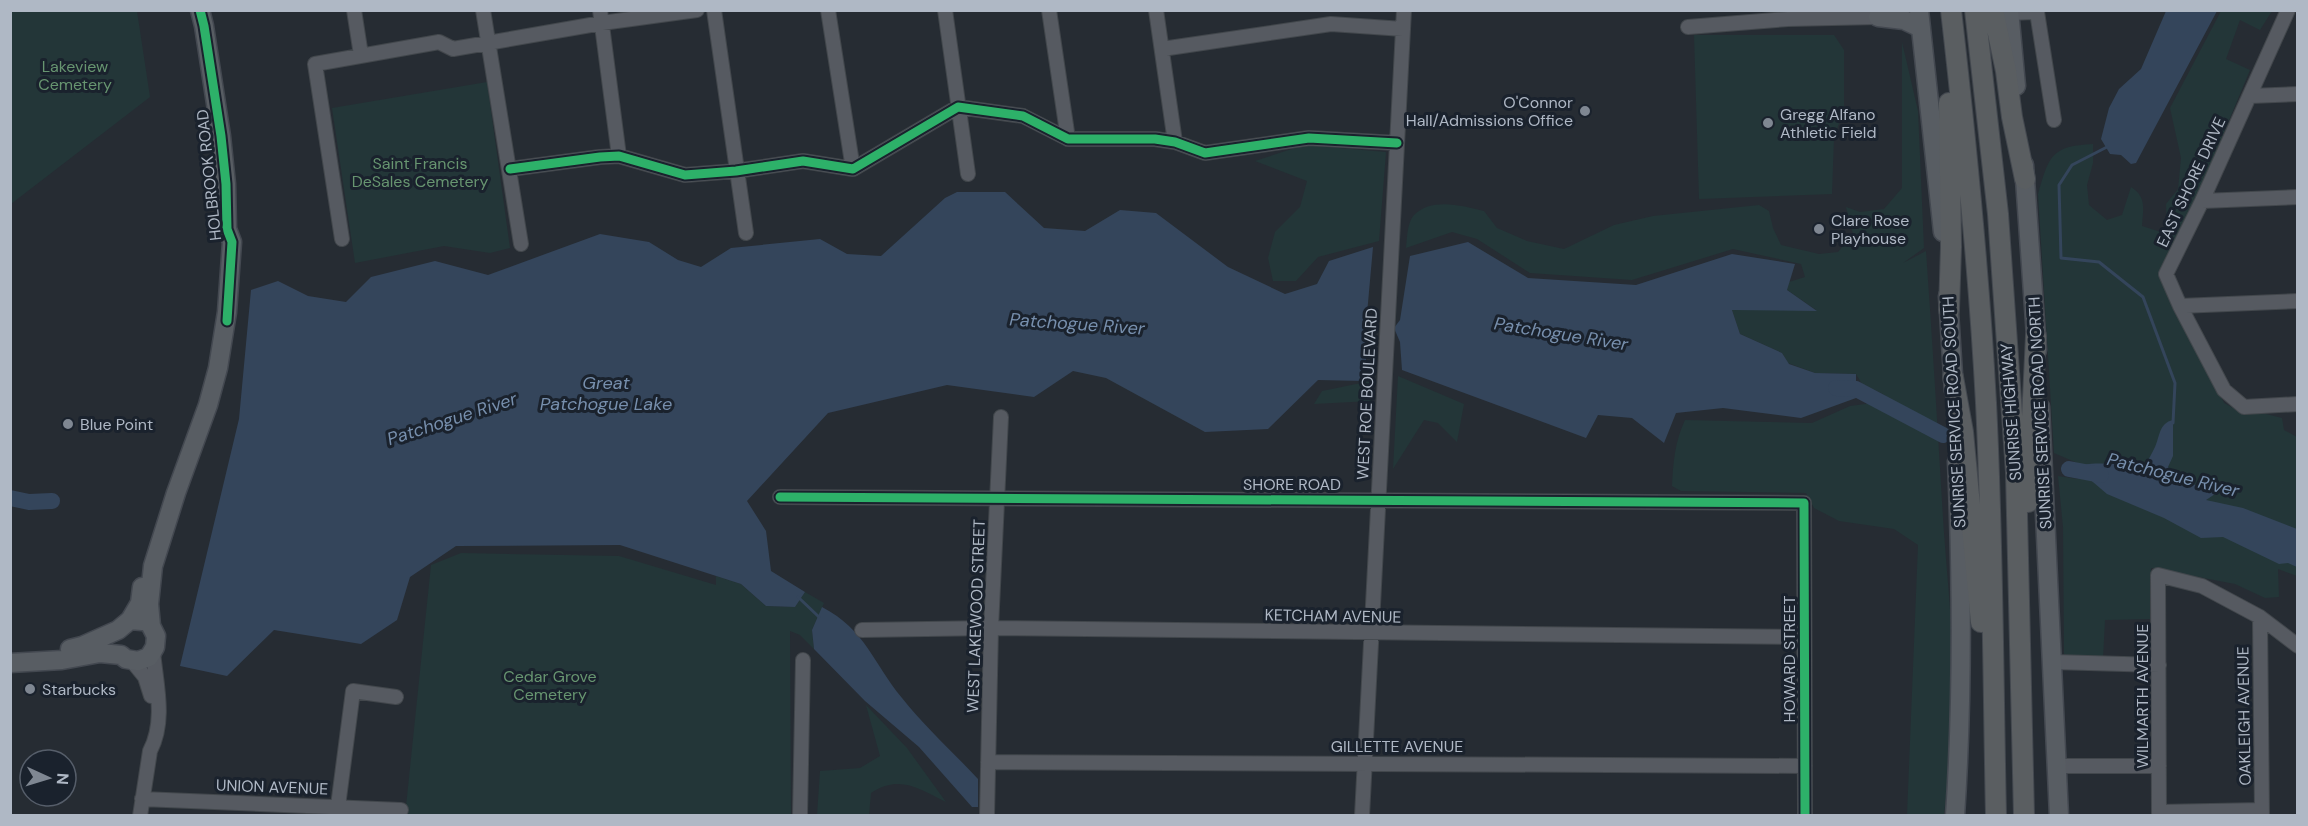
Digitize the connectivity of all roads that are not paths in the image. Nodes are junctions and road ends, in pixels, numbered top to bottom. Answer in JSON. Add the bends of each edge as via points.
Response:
{"nodes":[{"id":1,"x":354,"y":10,"type":"edge"},
{"id":2,"x":483,"y":10,"type":"edge"},
{"id":3,"x":697,"y":10,"type":"edge"},
{"id":4,"x":714,"y":10,"type":"edge"},
{"id":5,"x":828,"y":10,"type":"edge"},
{"id":6,"x":945,"y":10,"type":"edge"},
{"id":7,"x":1049,"y":10,"type":"edge"},
{"id":8,"x":1156,"y":10,"type":"edge"},
{"id":9,"x":1404,"y":10,"type":"edge"},
{"id":10,"x":1897,"y":10,"type":"edge"},
{"id":11,"x":1949,"y":10,"type":"edge"},
{"id":12,"x":1976,"y":10,"type":"edge"},
{"id":13,"x":2289,"y":10,"type":"edge"},
{"id":14,"x":2004,"y":11,"type":"edge"},
{"id":15,"x":2037,"y":12,"type":"edge"},
{"id":16,"x":203,"y":16,"type":"edge"},
{"id":17,"x":601,"y":17,"type":"edge"},
{"id":18,"x":1878,"y":17,"type":"junction"},
{"id":19,"x":1920,"y":19,"type":"edge"},
{"id":20,"x":1688,"y":27,"type":"dead end"},
{"id":21,"x":1403,"y":28,"type":"junction"},
{"id":22,"x":488,"y":43,"type":"junction"},
{"id":23,"x":1162,"y":49,"type":"junction"},
{"id":24,"x":361,"y":55,"type":"junction"},
{"id":25,"x":2298,"y":94,"type":"edge"},
{"id":26,"x":2250,"y":96,"type":"junction"},
{"id":27,"x":958,"y":107,"type":"junction"},
{"id":28,"x":2054,"y":120,"type":"dead end"},
{"id":29,"x":1068,"y":139,"type":"junction"},
{"id":30,"x":1174,"y":142,"type":"junction"},
{"id":31,"x":1397,"y":142,"type":"junction"},
{"id":32,"x":619,"y":156,"type":"junction"},
{"id":33,"x":510,"y":169,"type":"junction"},
{"id":34,"x":853,"y":169,"type":"junction"},
{"id":35,"x":736,"y":171,"type":"junction"},
{"id":36,"x":968,"y":174,"type":"dead end"},
{"id":37,"x":2025,"y":179,"type":"joint"},
{"id":38,"x":2298,"y":197,"type":"edge"},
{"id":39,"x":2202,"y":201,"type":"junction"},
{"id":40,"x":227,"y":229,"type":"junction"},
{"id":41,"x":746,"y":233,"type":"dead end"},
{"id":42,"x":342,"y":239,"type":"dead end"},
{"id":43,"x":521,"y":244,"type":"dead end"},
{"id":44,"x":2298,"y":301,"type":"edge"},
{"id":45,"x":2180,"y":306,"type":"junction"},
{"id":46,"x":1949,"y":310,"type":"junction"},
{"id":47,"x":2036,"y":336,"type":"junction"},
{"id":48,"x":1953,"y":377,"type":"junction"},
{"id":49,"x":2298,"y":404,"type":"edge"},
{"id":50,"x":1001,"y":417,"type":"dead end"},
{"id":51,"x":780,"y":497,"type":"dead end"},
{"id":52,"x":997,"y":498,"type":"junction"},
{"id":53,"x":1377,"y":500,"type":"junction"},
{"id":54,"x":1804,"y":503,"type":"joint"},
{"id":55,"x":2260,"y":617,"type":"junction"},
{"id":56,"x":124,"y":625,"type":"junction"},
{"id":57,"x":151,"y":626,"type":"junction"},
{"id":58,"x":991,"y":628,"type":"junction"},
{"id":59,"x":862,"y":630,"type":"dead end"},
{"id":60,"x":1370,"y":633,"type":"junction"},
{"id":61,"x":1804,"y":637,"type":"junction"},
{"id":62,"x":2018,"y":639,"type":"junction"},
{"id":63,"x":2298,"y":646,"type":"edge"},
{"id":64,"x":153,"y":652,"type":"junction"},
{"id":65,"x":127,"y":658,"type":"junction"},
{"id":66,"x":37,"y":660,"type":"junction"},
{"id":67,"x":803,"y":660,"type":"dead end"},
{"id":68,"x":2053,"y":662,"type":"junction"},
{"id":69,"x":10,"y":663,"type":"edge"},
{"id":70,"x":2158,"y":665,"type":"junction"},
{"id":71,"x":396,"y":697,"type":"dead end"},
{"id":72,"x":1994,"y":720,"type":"junction"},
{"id":73,"x":150,"y":751,"type":"junction"},
{"id":74,"x":988,"y":762,"type":"junction"},
{"id":75,"x":1365,"y":762,"type":"junction"},
{"id":76,"x":1805,"y":766,"type":"junction"},
{"id":77,"x":2057,"y":766,"type":"junction"},
{"id":78,"x":2159,"y":766,"type":"junction"},
{"id":79,"x":142,"y":799,"type":"junction"},
{"id":80,"x":338,"y":806,"type":"junction"},
{"id":81,"x":401,"y":810,"type":"dead end"},
{"id":82,"x":2262,"y":813,"type":"edge"},
{"id":83,"x":2159,"y":814,"type":"edge"},
{"id":84,"x":140,"y":816,"type":"edge"},
{"id":85,"x":800,"y":816,"type":"edge"},
{"id":86,"x":987,"y":816,"type":"edge"},
{"id":87,"x":1362,"y":816,"type":"edge"},
{"id":88,"x":1805,"y":816,"type":"edge"},
{"id":89,"x":1955,"y":816,"type":"edge"},
{"id":90,"x":1996,"y":816,"type":"edge"},
{"id":91,"x":2024,"y":816,"type":"edge"},
{"id":92,"x":2059,"y":816,"type":"edge"}],
"edges":[{"from":1,"to":24,"type":"street"},
{"from":2,"to":22,"type":"street"},
{"from":3,"to":17,"type":"street"},
{"from":4,"to":35,"type":"street"},
{"from":5,"to":34,"type":"street"},
{"from":6,"to":27,"type":"street"},
{"from":7,"to":29,"type":"street"},
{"from":8,"to":23,"type":"street"},
{"from":9,"to":21,"type":"street","name":"WEST ROE BOULEVARD"},
{"from":10,"to":18,"type":"main road"},
{"from":11,"to":46,"type":"highway"},
{"from":11,"to":72,"type":"highway","name":"SUNRISE HIGHWAY","via":[[1970,194],[1986,403]]},
{"from":12,"to":62,"type":"highway","name":"SUNRISE HIGHWAY","via":[[1998,214],[2016,472]]},
{"from":13,"to":26,"type":"street","name":"EAST SHORE DRIVE"},
{"from":14,"to":15,"type":"street"},
{"from":14,"to":37,"type":"highway","via":[[2006,71]]},
{"from":15,"to":28,"type":"street"},
{"from":16,"to":40,"type":"main road","name":"HOLBROOK ROAD","via":[[221,136]]},
{"from":17,"to":22,"type":"street"},
{"from":17,"to":32,"type":"street"},
{"from":18,"to":19,"type":"main road"},
{"from":18,"to":20,"type":"street"},
{"from":19,"to":46,"type":"main road","name":"SUNRISE SERVICE ROAD SOUTH"},
{"from":21,"to":23,"type":"street","via":[[1331,24]]},
{"from":21,"to":31,"type":"street","name":"WEST ROE BOULEVARD"},
{"from":22,"to":24,"type":"street","via":[[453,49],[439,42]]},
{"from":22,"to":33,"type":"street"},
{"from":23,"to":30,"type":"street"},
{"from":24,"to":42,"type":"street","via":[[315,64]]},
{"from":25,"to":26,"type":"street"},
{"from":26,"to":39,"type":"street","name":"EAST SHORE DRIVE"},
{"from":27,"to":29,"type":"street","via":[[1023,116]]},
{"from":27,"to":34,"type":"street"},
{"from":27,"to":36,"type":"street"},
{"from":29,"to":30,"type":"street"},
{"from":30,"to":31,"type":"street","via":[[1205,153],[1309,138]]},
{"from":31,"to":53,"type":"street","name":"WEST ROE BOULEVARD"},
{"from":32,"to":33,"type":"street"},
{"from":32,"to":35,"type":"street","via":[[685,176]]},
{"from":33,"to":43,"type":"street"},
{"from":34,"to":35,"type":"street","via":[[803,161]]},
{"from":35,"to":41,"type":"street"},
{"from":37,"to":47,"type":"main road","name":"SUNRISE SERVICE ROAD NORTH"},
{"from":38,"to":39,"type":"street"},
{"from":39,"to":45,"type":"street","name":"EAST SHORE DRIVE","via":[[2166,274]]},
{"from":40,"to":56,"type":"main road","name":"HOLBROOK ROAD","via":[[222,242],[217,313],[206,374],[148,555],[140,603]]},
{"from":40,"to":57,"type":"main road","name":"HOLBROOK ROAD","via":[[232,255],[221,352],[208,405],[153,566]]},
{"from":44,"to":45,"type":"street"},
{"from":45,"to":49,"type":"street","name":"EAST SHORE DRIVE","via":[[2224,390],[2244,407]]},
{"from":46,"to":48,"type":"main road","name":"SUNRISE SERVICE ROAD SOUTH"},
{"from":47,"to":62,"type":"highway"},
{"from":47,"to":68,"type":"main road","name":"SUNRISE SERVICE ROAD NORTH"},
{"from":48,"to":72,"type":"highway","via":[[1963,432],[1982,637]]},
{"from":48,"to":89,"type":"main road","name":"SUNRISE SERVICE ROAD SOUTH","via":[[1962,624]]},
{"from":50,"to":52,"type":"street","name":"WEST LAKEWOOD STREET"},
{"from":51,"to":52,"type":"street","name":"SHORE ROAD"},
{"from":52,"to":53,"type":"street","name":"SHORE ROAD"},
{"from":52,"to":58,"type":"street","name":"WEST LAKEWOOD STREET"},
{"from":53,"to":54,"type":"street","name":"SHORE ROAD"},
{"from":53,"to":60,"type":"street","name":"WEST ROE BOULEVARD"},
{"from":54,"to":61,"type":"street","name":"HOWARD STREET"},
{"from":55,"to":63,"type":"street"},
{"from":55,"to":70,"type":"street","name":"WILMARTH AVENUE","via":[[2202,586],[2158,576]]},
{"from":55,"to":82,"type":"street","name":"OAKLEIGH AVENUE"},
{"from":56,"to":57,"type":"main road","via":[[144,621]]},
{"from":56,"to":65,"type":"main road","via":[[115,641]]},
{"from":56,"to":66,"type":"main road","via":[[82,646]]},
{"from":57,"to":64,"type":"main road","name":"HOLBROOK ROAD","via":[[156,642]]},
{"from":58,"to":59,"type":"street","name":"KETCHAM AVENUE"},
{"from":58,"to":60,"type":"street","name":"KETCHAM AVENUE"},
{"from":58,"to":74,"type":"street","name":"WEST LAKEWOOD STREET"},
{"from":60,"to":61,"type":"street","name":"KETCHAM AVENUE"},
{"from":60,"to":75,"type":"street","name":"WEST ROE BOULEVARD"},
{"from":61,"to":76,"type":"street","name":"HOWARD STREET"},
{"from":62,"to":91,"type":"highway","name":"SUNRISE HIGHWAY"},
{"from":64,"to":65,"type":"main road","via":[[144,660]]},
{"from":64,"to":73,"type":"street","via":[[159,704]]},
{"from":65,"to":66,"type":"main road","via":[[100,653]]},
{"from":65,"to":73,"type":"street","via":[[145,677],[150,692]]},
{"from":66,"to":69,"type":"main road"},
{"from":67,"to":85,"type":"street"},
{"from":68,"to":70,"type":"street"},
{"from":68,"to":77,"type":"main road","name":"SUNRISE SERVICE ROAD NORTH"},
{"from":70,"to":78,"type":"street","name":"WILMARTH AVENUE"},
{"from":71,"to":80,"type":"street","via":[[354,691]]},
{"from":72,"to":90,"type":"highway","name":"SUNRISE HIGHWAY"},
{"from":73,"to":79,"type":"street"},
{"from":74,"to":75,"type":"street","name":"GILLETTE AVENUE"},
{"from":74,"to":86,"type":"street","name":"WEST LAKEWOOD STREET"},
{"from":75,"to":76,"type":"street","name":"GILLETTE AVENUE"},
{"from":75,"to":87,"type":"street","name":"WEST ROE BOULEVARD"},
{"from":76,"to":88,"type":"street","name":"HOWARD STREET"},
{"from":77,"to":78,"type":"street"},
{"from":77,"to":92,"type":"main road","name":"SUNRISE SERVICE ROAD NORTH"},
{"from":78,"to":83,"type":"street","name":"WILMARTH AVENUE"},
{"from":79,"to":80,"type":"street","name":"UNION AVENUE"},
{"from":79,"to":84,"type":"street"},
{"from":80,"to":81,"type":"street","name":"UNION AVENUE"},
{"from":82,"to":83,"type":"street"}]}
